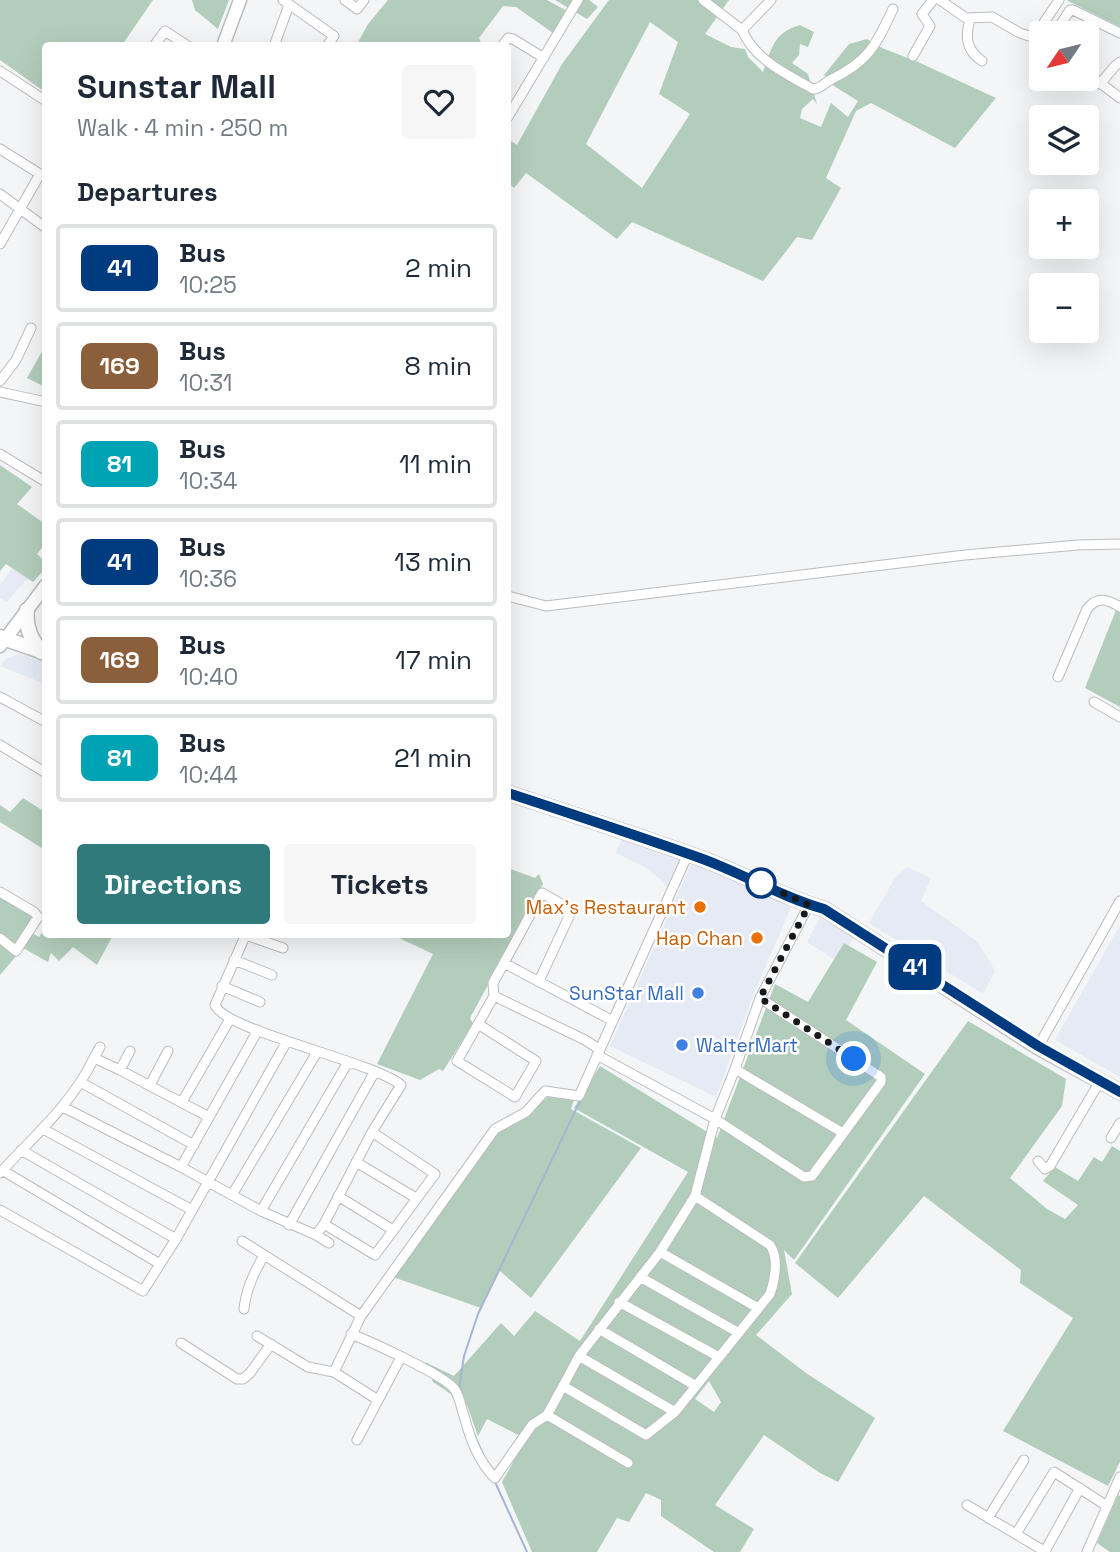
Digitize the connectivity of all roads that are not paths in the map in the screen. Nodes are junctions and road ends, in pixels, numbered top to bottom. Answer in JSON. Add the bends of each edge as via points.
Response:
{"nodes":[{"id":1,"x":240,"y":0,"type":"edge"},
{"id":2,"x":345,"y":0,"type":"edge"},
{"id":3,"x":364,"y":0,"type":"edge"},
{"id":4,"x":578,"y":0,"type":"edge"},
{"id":5,"x":703,"y":0,"type":"edge"},
{"id":6,"x":771,"y":0,"type":"edge"},
{"id":7,"x":933,"y":0,"type":"edge"},
{"id":8,"x":940,"y":0,"type":"edge"},
{"id":9,"x":1059,"y":0,"type":"edge"},
{"id":10,"x":286,"y":2,"type":"edge"},
{"id":11,"x":893,"y":9,"type":"dead end"},
{"id":12,"x":970,"y":19,"type":"junction"},
{"id":13,"x":1047,"y":21,"type":"edge"},
{"id":14,"x":1063,"y":21,"type":"edge"},
{"id":15,"x":1095,"y":21,"type":"edge"},
{"id":16,"x":1099,"y":23,"type":"edge"},
{"id":17,"x":742,"y":30,"type":"junction"},
{"id":18,"x":1120,"y":33,"type":"edge"},
{"id":19,"x":1029,"y":36,"type":"edge"},
{"id":20,"x":157,"y":42,"type":"edge"},
{"id":21,"x":182,"y":42,"type":"edge"},
{"id":22,"x":224,"y":42,"type":"edge"},
{"id":23,"x":275,"y":42,"type":"edge"},
{"id":24,"x":330,"y":42,"type":"edge"},
{"id":25,"x":505,"y":42,"type":"edge"},
{"id":26,"x":913,"y":56,"type":"dead end"},
{"id":27,"x":544,"y":58,"type":"junction"},
{"id":28,"x":982,"y":61,"type":"dead end"},
{"id":29,"x":1120,"y":62,"type":"edge"},
{"id":30,"x":0,"y":71,"type":"edge"},
{"id":31,"x":1100,"y":84,"type":"joint"},
{"id":32,"x":42,"y":98,"type":"edge"},
{"id":33,"x":1120,"y":99,"type":"edge"},
{"id":34,"x":511,"y":112,"type":"edge"},
{"id":35,"x":0,"y":149,"type":"edge"},
{"id":36,"x":0,"y":194,"type":"edge"},
{"id":37,"x":22,"y":210,"type":"junction"},
{"id":38,"x":42,"y":225,"type":"edge"},
{"id":39,"x":0,"y":244,"type":"edge"},
{"id":40,"x":32,"y":328,"type":"dead end"},
{"id":41,"x":0,"y":381,"type":"edge"},
{"id":42,"x":0,"y":392,"type":"edge"},
{"id":43,"x":42,"y":401,"type":"edge"},
{"id":44,"x":0,"y":454,"type":"edge"},
{"id":45,"x":42,"y":480,"type":"edge"},
{"id":46,"x":1120,"y":544,"type":"edge"},
{"id":47,"x":42,"y":590,"type":"edge"},
{"id":48,"x":511,"y":597,"type":"edge"},
{"id":49,"x":1120,"y":607,"type":"edge"},
{"id":50,"x":27,"y":610,"type":"junction"},
{"id":51,"x":2,"y":641,"type":"edge"},
{"id":52,"x":42,"y":652,"type":"edge"},
{"id":53,"x":42,"y":653,"type":"edge"},
{"id":54,"x":1058,"y":677,"type":"dead end"},
{"id":55,"x":0,"y":697,"type":"edge"},
{"id":56,"x":1094,"y":702,"type":"dead end"},
{"id":57,"x":1120,"y":717,"type":"edge"},
{"id":58,"x":42,"y":720,"type":"edge"},
{"id":59,"x":0,"y":745,"type":"edge"},
{"id":60,"x":42,"y":771,"type":"edge"},
{"id":61,"x":511,"y":794,"type":"edge"},
{"id":62,"x":688,"y":854,"type":"junction"},
{"id":63,"x":0,"y":892,"type":"edge"},
{"id":64,"x":1120,"y":901,"type":"edge"},
{"id":65,"x":809,"y":905,"type":"junction"},
{"id":66,"x":0,"y":938,"type":"edge"},
{"id":67,"x":245,"y":938,"type":"edge"},
{"id":68,"x":255,"y":938,"type":"edge"},
{"id":69,"x":284,"y":948,"type":"dead end"},
{"id":70,"x":234,"y":960,"type":"junction"},
{"id":71,"x":504,"y":963,"type":"junction"},
{"id":72,"x":272,"y":975,"type":"dead end"},
{"id":73,"x":539,"y":981,"type":"junction"},
{"id":74,"x":222,"y":986,"type":"junction"},
{"id":75,"x":494,"y":996,"type":"junction"},
{"id":76,"x":760,"y":998,"type":"junction"},
{"id":77,"x":260,"y":1002,"type":"dead end"},
{"id":78,"x":230,"y":1019,"type":"junction"},
{"id":79,"x":613,"y":1021,"type":"junction"},
{"id":80,"x":478,"y":1024,"type":"junction"},
{"id":81,"x":258,"y":1030,"type":"junction"},
{"id":82,"x":287,"y":1041,"type":"junction"},
{"id":83,"x":1038,"y":1046,"type":"junction"},
{"id":84,"x":100,"y":1047,"type":"dead end"},
{"id":85,"x":130,"y":1051,"type":"dead end"},
{"id":86,"x":168,"y":1051,"type":"dead end"},
{"id":87,"x":317,"y":1052,"type":"junction"},
{"id":88,"x":598,"y":1052,"type":"junction"},
{"id":89,"x":94,"y":1058,"type":"junction"},
{"id":90,"x":348,"y":1062,"type":"junction"},
{"id":91,"x":735,"y":1069,"type":"junction"},
{"id":92,"x":120,"y":1070,"type":"junction"},
{"id":93,"x":374,"y":1073,"type":"junction"},
{"id":94,"x":1100,"y":1081,"type":"junction"},
{"id":95,"x":82,"y":1083,"type":"junction"},
{"id":96,"x":150,"y":1085,"type":"junction"},
{"id":97,"x":1120,"y":1092,"type":"edge"},
{"id":98,"x":182,"y":1102,"type":"junction"},
{"id":99,"x":63,"y":1107,"type":"junction"},
{"id":100,"x":209,"y":1117,"type":"junction"},
{"id":101,"x":715,"y":1119,"type":"junction"},
{"id":102,"x":1120,"y":1123,"type":"edge"},
{"id":103,"x":43,"y":1129,"type":"junction"},
{"id":104,"x":372,"y":1132,"type":"junction"},
{"id":105,"x":843,"y":1133,"type":"junction"},
{"id":106,"x":1111,"y":1138,"type":"dead end"},
{"id":107,"x":194,"y":1145,"type":"junction"},
{"id":108,"x":21,"y":1150,"type":"junction"},
{"id":109,"x":1038,"y":1161,"type":"dead end"},
{"id":110,"x":356,"y":1162,"type":"junction"},
{"id":111,"x":181,"y":1167,"type":"junction"},
{"id":112,"x":1,"y":1171,"type":"edge"},
{"id":113,"x":207,"y":1183,"type":"junction"},
{"id":114,"x":232,"y":1195,"type":"junction"},
{"id":115,"x":338,"y":1196,"type":"junction"},
{"id":116,"x":695,"y":1196,"type":"junction"},
{"id":117,"x":416,"y":1198,"type":"junction"},
{"id":118,"x":0,"y":1210,"type":"edge"},
{"id":119,"x":192,"y":1210,"type":"junction"},
{"id":120,"x":261,"y":1211,"type":"junction"},
{"id":121,"x":324,"y":1224,"type":"junction"},
{"id":122,"x":289,"y":1225,"type":"junction"},
{"id":123,"x":393,"y":1230,"type":"junction"},
{"id":124,"x":316,"y":1235,"type":"junction"},
{"id":125,"x":176,"y":1239,"type":"junction"},
{"id":126,"x":242,"y":1241,"type":"dead end"},
{"id":127,"x":329,"y":1243,"type":"dead end"},
{"id":128,"x":660,"y":1252,"type":"junction"},
{"id":129,"x":264,"y":1255,"type":"junction"},
{"id":130,"x":160,"y":1264,"type":"junction"},
{"id":131,"x":640,"y":1277,"type":"junction"},
{"id":132,"x":619,"y":1302,"type":"junction"},
{"id":133,"x":758,"y":1308,"type":"junction"},
{"id":134,"x":244,"y":1309,"type":"dead end"},
{"id":135,"x":361,"y":1316,"type":"junction"},
{"id":136,"x":599,"y":1329,"type":"junction"},
{"id":137,"x":739,"y":1333,"type":"junction"},
{"id":138,"x":351,"y":1334,"type":"junction"},
{"id":139,"x":257,"y":1336,"type":"dead end"},
{"id":140,"x":181,"y":1343,"type":"dead end"},
{"id":141,"x":271,"y":1345,"type":"junction"},
{"id":142,"x":579,"y":1356,"type":"junction"},
{"id":143,"x":401,"y":1357,"type":"junction"},
{"id":144,"x":719,"y":1357,"type":"junction"},
{"id":145,"x":334,"y":1372,"type":"junction"},
{"id":146,"x":563,"y":1386,"type":"junction"},
{"id":147,"x":695,"y":1386,"type":"junction"},
{"id":148,"x":378,"y":1400,"type":"junction"},
{"id":149,"x":675,"y":1412,"type":"junction"},
{"id":150,"x":547,"y":1415,"type":"junction"},
{"id":151,"x":357,"y":1440,"type":"dead end"},
{"id":152,"x":1024,"y":1460,"type":"dead end"},
{"id":153,"x":628,"y":1463,"type":"dead end"},
{"id":154,"x":1120,"y":1477,"type":"edge"},
{"id":155,"x":1080,"y":1488,"type":"junction"},
{"id":156,"x":967,"y":1505,"type":"dead end"},
{"id":157,"x":1107,"y":1506,"type":"junction"},
{"id":158,"x":988,"y":1518,"type":"junction"},
{"id":159,"x":1016,"y":1534,"type":"junction"},
{"id":160,"x":1045,"y":1552,"type":"edge"},
{"id":161,"x":1087,"y":1552,"type":"edge"}],
"edges":[{"from":1,"to":22,"type":"main road"},
{"from":2,"to":3,"type":"street","via":[[357,9]]},
{"from":4,"to":27,"type":"street"},
{"from":5,"to":17,"type":"street"},
{"from":6,"to":17,"type":"street"},
{"from":7,"to":26,"type":"street","via":[[922,10],[930,26]]},
{"from":8,"to":12,"type":"street"},
{"from":9,"to":13,"type":"street"},
{"from":10,"to":23,"type":"street"},
{"from":10,"to":24,"type":"street","via":[[334,36]]},
{"from":11,"to":17,"type":"street","via":[[869,53],[819,89],[758,55]]},
{"from":12,"to":19,"type":"street","via":[[992,17]]},
{"from":12,"to":28,"type":"street","via":[[966,33],[969,49]]},
{"from":14,"to":15,"type":"street","via":[[1073,10]]},
{"from":16,"to":18,"type":"street"},
{"from":20,"to":21,"type":"street","via":[[165,31]]},
{"from":25,"to":27,"type":"street","via":[[513,39]]},
{"from":27,"to":34,"type":"street"},
{"from":29,"to":31,"type":"street"},
{"from":30,"to":32,"type":"street"},
{"from":31,"to":33,"type":"street"},
{"from":35,"to":37,"type":"street","via":[[40,174]]},
{"from":36,"to":37,"type":"street"},
{"from":37,"to":38,"type":"street"},
{"from":37,"to":39,"type":"street"},
{"from":40,"to":41,"type":"street"},
{"from":42,"to":43,"type":"street"},
{"from":44,"to":45,"type":"street"},
{"from":46,"to":48,"type":"street","via":[[965,555],[545,607]]},
{"from":47,"to":50,"type":"main road"},
{"from":49,"to":54,"type":"street","via":[[1108,600],[1093,602]]},
{"from":50,"to":51,"type":"main road"},
{"from":50,"to":52,"type":"main road","via":[[29,633]]},
{"from":51,"to":53,"type":"main road"},
{"from":55,"to":58,"type":"street"},
{"from":56,"to":57,"type":"street"},
{"from":59,"to":60,"type":"street"},
{"from":61,"to":62,"type":"main road"},
{"from":62,"to":65,"type":"main road"},
{"from":62,"to":79,"type":"street"},
{"from":63,"to":66,"type":"street","via":[[38,917],[16,951]]},
{"from":64,"to":83,"type":"street"},
{"from":65,"to":76,"type":"street"},
{"from":65,"to":83,"type":"main road","via":[[824,909]]},
{"from":67,"to":70,"type":"street"},
{"from":68,"to":69,"type":"street"},
{"from":70,"to":72,"type":"street"},
{"from":70,"to":74,"type":"street"},
{"from":71,"to":73,"type":"street"},
{"from":71,"to":73,"type":"street","via":[[542,893],[572,910]]},
{"from":71,"to":75,"type":"street","via":[[493,983]]},
{"from":73,"to":79,"type":"street"},
{"from":74,"to":77,"type":"street"},
{"from":74,"to":78,"type":"street","via":[[215,1005]]},
{"from":75,"to":80,"type":"street"},
{"from":75,"to":88,"type":"street","via":[[585,1040]]},
{"from":76,"to":91,"type":"street"},
{"from":76,"to":105,"type":"street","via":[[880,1077],[881,1082]]},
{"from":78,"to":81,"type":"street"},
{"from":78,"to":98,"type":"street"},
{"from":79,"to":88,"type":"street"},
{"from":80,"to":80,"type":"street","via":[[457,1061],[515,1097],[536,1061]]},
{"from":81,"to":82,"type":"street"},
{"from":81,"to":100,"type":"street"},
{"from":82,"to":87,"type":"street"},
{"from":82,"to":113,"type":"street"},
{"from":83,"to":94,"type":"main road"},
{"from":84,"to":89,"type":"street"},
{"from":85,"to":92,"type":"street"},
{"from":86,"to":96,"type":"street"},
{"from":87,"to":90,"type":"street"},
{"from":87,"to":114,"type":"street"},
{"from":88,"to":101,"type":"street"},
{"from":88,"to":135,"type":"street","via":[[579,1096],[545,1091],[526,1112],[495,1129]]},
{"from":89,"to":92,"type":"street"},
{"from":89,"to":95,"type":"street"},
{"from":90,"to":93,"type":"street"},
{"from":90,"to":120,"type":"street"},
{"from":91,"to":101,"type":"street"},
{"from":91,"to":105,"type":"street"},
{"from":92,"to":96,"type":"street"},
{"from":93,"to":104,"type":"street","via":[[401,1086]]},
{"from":93,"to":122,"type":"street"},
{"from":94,"to":97,"type":"main road"},
{"from":94,"to":109,"type":"street","via":[[1050,1166],[1045,1169]]},
{"from":95,"to":99,"type":"street"},
{"from":95,"to":107,"type":"street"},
{"from":96,"to":98,"type":"street"},
{"from":98,"to":100,"type":"street"},
{"from":99,"to":103,"type":"street"},
{"from":99,"to":111,"type":"street"},
{"from":100,"to":107,"type":"street"},
{"from":101,"to":105,"type":"street","via":[[804,1177],[818,1170]]},
{"from":101,"to":116,"type":"street"},
{"from":102,"to":106,"type":"street"},
{"from":103,"to":108,"type":"street"},
{"from":103,"to":119,"type":"street"},
{"from":104,"to":110,"type":"street"},
{"from":104,"to":117,"type":"street","via":[[435,1174]]},
{"from":107,"to":111,"type":"street"},
{"from":108,"to":112,"type":"street"},
{"from":108,"to":125,"type":"street"},
{"from":110,"to":115,"type":"street"},
{"from":110,"to":117,"type":"street"},
{"from":111,"to":113,"type":"street"},
{"from":112,"to":130,"type":"street"},
{"from":113,"to":114,"type":"street"},
{"from":113,"to":119,"type":"street"},
{"from":114,"to":120,"type":"street"},
{"from":115,"to":121,"type":"street"},
{"from":115,"to":123,"type":"street"},
{"from":116,"to":128,"type":"street"},
{"from":116,"to":133,"type":"street","via":[[760,1237],[774,1252],[775,1281]]},
{"from":117,"to":123,"type":"street"},
{"from":118,"to":130,"type":"street","via":[[143,1291]]},
{"from":119,"to":125,"type":"street"},
{"from":120,"to":122,"type":"street"},
{"from":121,"to":123,"type":"street","via":[[375,1255]]},
{"from":121,"to":124,"type":"street"},
{"from":122,"to":124,"type":"street"},
{"from":124,"to":127,"type":"street"},
{"from":125,"to":130,"type":"street"},
{"from":126,"to":129,"type":"street"},
{"from":128,"to":131,"type":"street"},
{"from":128,"to":133,"type":"street"},
{"from":129,"to":134,"type":"street","via":[[251,1278]]},
{"from":129,"to":135,"type":"street"},
{"from":131,"to":132,"type":"street"},
{"from":131,"to":137,"type":"street"},
{"from":132,"to":136,"type":"street"},
{"from":132,"to":144,"type":"street"},
{"from":133,"to":137,"type":"street"},
{"from":135,"to":138,"type":"street"},
{"from":136,"to":142,"type":"street"},
{"from":136,"to":147,"type":"street"},
{"from":137,"to":144,"type":"street"},
{"from":138,"to":143,"type":"street"},
{"from":138,"to":145,"type":"street"},
{"from":139,"to":141,"type":"street"},
{"from":140,"to":141,"type":"street","via":[[237,1379],[250,1373]]},
{"from":141,"to":145,"type":"street","via":[[308,1367]]},
{"from":142,"to":146,"type":"street"},
{"from":142,"to":149,"type":"street"},
{"from":143,"to":148,"type":"street"},
{"from":143,"to":150,"type":"street","via":[[454,1388],[484,1467],[495,1478],[532,1425]]},
{"from":144,"to":147,"type":"street"},
{"from":145,"to":148,"type":"street"},
{"from":146,"to":149,"type":"street","via":[[646,1435]]},
{"from":146,"to":150,"type":"street"},
{"from":147,"to":149,"type":"street"},
{"from":148,"to":151,"type":"street"},
{"from":150,"to":153,"type":"street"},
{"from":152,"to":158,"type":"street"},
{"from":154,"to":157,"type":"street"},
{"from":155,"to":157,"type":"street"},
{"from":155,"to":159,"type":"street","via":[[1054,1472]]},
{"from":155,"to":160,"type":"street"},
{"from":156,"to":158,"type":"street"},
{"from":157,"to":161,"type":"street"},
{"from":158,"to":159,"type":"street"},
{"from":159,"to":160,"type":"street"}]}
